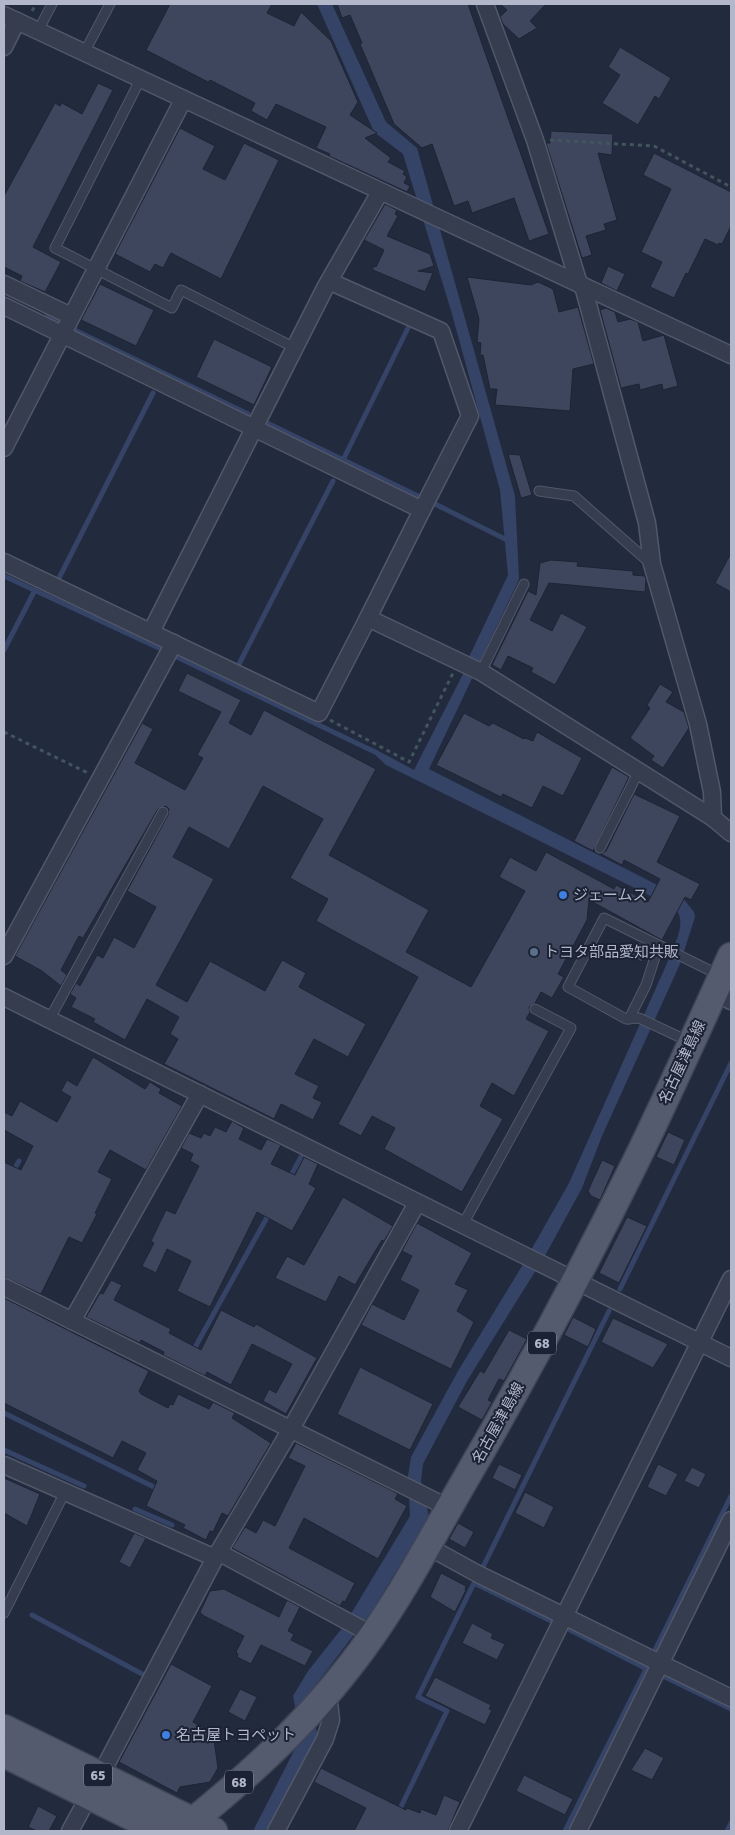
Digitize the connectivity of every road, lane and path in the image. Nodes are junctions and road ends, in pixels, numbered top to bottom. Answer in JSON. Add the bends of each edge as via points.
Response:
{"nodes":[{"id":1,"x":52,"y":4,"type":"edge"},
{"id":2,"x":110,"y":4,"type":"edge"},
{"id":3,"x":485,"y":4,"type":"edge"},
{"id":4,"x":10,"y":18,"type":"edge"},
{"id":5,"x":38,"y":31,"type":"junction"},
{"id":6,"x":4,"y":47,"type":"edge"},
{"id":7,"x":84,"y":53,"type":"junction"},
{"id":8,"x":140,"y":80,"type":"junction"},
{"id":9,"x":183,"y":100,"type":"junction"},
{"id":10,"x":535,"y":140,"type":"junction"},
{"id":11,"x":731,"y":187,"type":"edge"},
{"id":12,"x":380,"y":192,"type":"junction"},
{"id":13,"x":96,"y":269,"type":"junction"},
{"id":14,"x":331,"y":282,"type":"junction"},
{"id":15,"x":4,"y":284,"type":"edge"},
{"id":16,"x":581,"y":285,"type":"junction"},
{"id":17,"x":4,"y":306,"type":"edge"},
{"id":18,"x":66,"y":326,"type":"junction"},
{"id":19,"x":295,"y":348,"type":"junction"},
{"id":20,"x":731,"y":355,"type":"edge"},
{"id":21,"x":254,"y":429,"type":"junction"},
{"id":22,"x":4,"y":448,"type":"edge"},
{"id":23,"x":539,"y":491,"type":"dead end"},
{"id":24,"x":422,"y":510,"type":"junction"},
{"id":25,"x":4,"y":562,"type":"edge"},
{"id":26,"x":652,"y":564,"type":"junction"},
{"id":27,"x":524,"y":584,"type":"dead end"},
{"id":28,"x":368,"y":618,"type":"junction"},
{"id":29,"x":151,"y":632,"type":"junction"},
{"id":30,"x":174,"y":643,"type":"junction"},
{"id":31,"x":461,"y":662,"type":"junction"},
{"id":32,"x":480,"y":672,"type":"junction"},
{"id":33,"x":319,"y":713,"type":"junction"},
{"id":34,"x":4,"y":732,"type":"edge"},
{"id":35,"x":638,"y":771,"type":"junction"},
{"id":36,"x":100,"y":779,"type":"junction"},
{"id":37,"x":163,"y":812,"type":"dead end"},
{"id":38,"x":713,"y":818,"type":"junction"},
{"id":39,"x":731,"y":833,"type":"edge"},
{"id":40,"x":600,"y":848,"type":"dead end"},
{"id":41,"x":658,"y":945,"type":"junction"},
{"id":42,"x":4,"y":956,"type":"edge"},
{"id":43,"x":725,"y":981,"type":"edge"},
{"id":44,"x":4,"y":997,"type":"edge"},
{"id":45,"x":535,"y":1009,"type":"dead end"},
{"id":46,"x":629,"y":1019,"type":"junction"},
{"id":47,"x":50,"y":1020,"type":"junction"},
{"id":48,"x":691,"y":1042,"type":"junction"},
{"id":49,"x":200,"y":1094,"type":"junction"},
{"id":50,"x":417,"y":1203,"type":"junction"},
{"id":51,"x":462,"y":1226,"type":"junction"},
{"id":52,"x":731,"y":1279,"type":"edge"},
{"id":53,"x":574,"y":1282,"type":"junction"},
{"id":54,"x":4,"y":1287,"type":"edge"},
{"id":55,"x":72,"y":1321,"type":"junction"},
{"id":56,"x":700,"y":1343,"type":"junction"},
{"id":57,"x":731,"y":1358,"type":"edge"},
{"id":58,"x":291,"y":1429,"type":"junction"},
{"id":59,"x":4,"y":1465,"type":"edge"},
{"id":60,"x":64,"y":1494,"type":"junction"},
{"id":61,"x":449,"y":1508,"type":"junction"},
{"id":62,"x":731,"y":1520,"type":"edge"},
{"id":63,"x":427,"y":1546,"type":"junction"},
{"id":64,"x":217,"y":1555,"type":"junction"},
{"id":65,"x":4,"y":1613,"type":"edge"},
{"id":66,"x":564,"y":1616,"type":"junction"},
{"id":67,"x":367,"y":1632,"type":"junction"},
{"id":68,"x":661,"y":1664,"type":"junction"},
{"id":69,"x":731,"y":1698,"type":"edge"},
{"id":70,"x":322,"y":1700,"type":"junction"},
{"id":71,"x":4,"y":1728,"type":"edge"},
{"id":72,"x":4,"y":1754,"type":"edge"},
{"id":73,"x":95,"y":1786,"type":"junction"},
{"id":74,"x":196,"y":1828,"type":"edge"},
{"id":75,"x":70,"y":1831,"type":"edge"},
{"id":76,"x":160,"y":1831,"type":"edge"},
{"id":77,"x":276,"y":1831,"type":"edge"},
{"id":78,"x":458,"y":1831,"type":"edge"},
{"id":79,"x":578,"y":1831,"type":"edge"}],
"edges":[{"from":1,"to":5,"type":"lane"},
{"from":2,"to":7,"type":"lane"},
{"from":3,"to":10,"type":"street"},
{"from":4,"to":5,"type":"street"},
{"from":4,"to":6,"type":"street"},
{"from":5,"to":7,"type":"street"},
{"from":7,"to":8,"type":"street"},
{"from":8,"to":9,"type":"street"},
{"from":8,"to":13,"type":"lane","via":[[55,248]]},
{"from":9,"to":12,"type":"street"},
{"from":9,"to":13,"type":"street"},
{"from":10,"to":11,"type":"path","via":[[654,146]]},
{"from":10,"to":16,"type":"street"},
{"from":12,"to":14,"type":"street"},
{"from":12,"to":16,"type":"street"},
{"from":13,"to":18,"type":"street"},
{"from":13,"to":19,"type":"lane","via":[[172,308],[181,290]]},
{"from":14,"to":19,"type":"street"},
{"from":14,"to":24,"type":"street","via":[[441,331],[470,416]]},
{"from":15,"to":18,"type":"street"},
{"from":16,"to":20,"type":"street"},
{"from":16,"to":26,"type":"street","via":[[647,524]]},
{"from":17,"to":18,"type":"street"},
{"from":18,"to":21,"type":"street"},
{"from":18,"to":22,"type":"street"},
{"from":19,"to":21,"type":"street"},
{"from":21,"to":24,"type":"street"},
{"from":21,"to":29,"type":"street"},
{"from":23,"to":26,"type":"lane","via":[[574,496]]},
{"from":24,"to":28,"type":"street"},
{"from":25,"to":29,"type":"street"},
{"from":26,"to":38,"type":"street","via":[[698,724],[712,792]]},
{"from":27,"to":32,"type":"lane"},
{"from":28,"to":31,"type":"street"},
{"from":28,"to":33,"type":"street"},
{"from":29,"to":30,"type":"street"},
{"from":30,"to":33,"type":"street"},
{"from":30,"to":36,"type":"street"},
{"from":31,"to":32,"type":"street"},
{"from":31,"to":33,"type":"path","via":[[410,762]]},
{"from":32,"to":35,"type":"street"},
{"from":34,"to":36,"type":"path"},
{"from":35,"to":38,"type":"street"},
{"from":35,"to":40,"type":"lane"},
{"from":36,"to":42,"type":"street"},
{"from":37,"to":47,"type":"lane"},
{"from":38,"to":39,"type":"street"},
{"from":41,"to":43,"type":"lane"},
{"from":41,"to":46,"type":"lane","via":[[646,985]]},
{"from":41,"to":46,"type":"lane","via":[[604,918],[568,987]]},
{"from":43,"to":48,"type":"main road","name":"名古屋津島線","number":"68"},
{"from":44,"to":47,"type":"street"},
{"from":45,"to":51,"type":"lane","via":[[571,1028]]},
{"from":46,"to":48,"type":"lane","via":[[639,1018]]},
{"from":47,"to":49,"type":"street"},
{"from":48,"to":53,"type":"main road","name":"名古屋津島線","number":"68","via":[[635,1163]]},
{"from":49,"to":50,"type":"street"},
{"from":49,"to":55,"type":"street"},
{"from":50,"to":51,"type":"street"},
{"from":50,"to":58,"type":"street"},
{"from":51,"to":53,"type":"street"},
{"from":52,"to":56,"type":"street"},
{"from":53,"to":56,"type":"street"},
{"from":53,"to":61,"type":"main road","name":"名古屋津島線","number":"68","via":[[504,1414]]},
{"from":54,"to":55,"type":"street"},
{"from":55,"to":58,"type":"street"},
{"from":56,"to":57,"type":"street"},
{"from":56,"to":66,"type":"street"},
{"from":58,"to":61,"type":"street"},
{"from":58,"to":64,"type":"street"},
{"from":59,"to":60,"type":"street"},
{"from":60,"to":64,"type":"street"},
{"from":60,"to":65,"type":"lane"},
{"from":61,"to":63,"type":"main road","name":"名古屋津島線","number":"68"},
{"from":62,"to":68,"type":"street"},
{"from":63,"to":66,"type":"street"},
{"from":63,"to":67,"type":"main road","name":"名古屋津島線","number":"68"},
{"from":64,"to":67,"type":"street"},
{"from":64,"to":73,"type":"street"},
{"from":66,"to":68,"type":"street"},
{"from":66,"to":78,"type":"street"},
{"from":67,"to":70,"type":"main road","name":"名古屋津島線","number":"68"},
{"from":68,"to":69,"type":"street"},
{"from":68,"to":79,"type":"street"},
{"from":70,"to":74,"type":"main road","name":"名古屋津島線","number":"68"},
{"from":70,"to":77,"type":"street","via":[[331,1720],[325,1739]]},
{"from":71,"to":73,"type":"main road","number":"65"},
{"from":72,"to":73,"type":"main road","number":"65"},
{"from":73,"to":74,"type":"main road","number":"65"},
{"from":73,"to":75,"type":"street"},
{"from":73,"to":76,"type":"main road","number":"65"}]}
